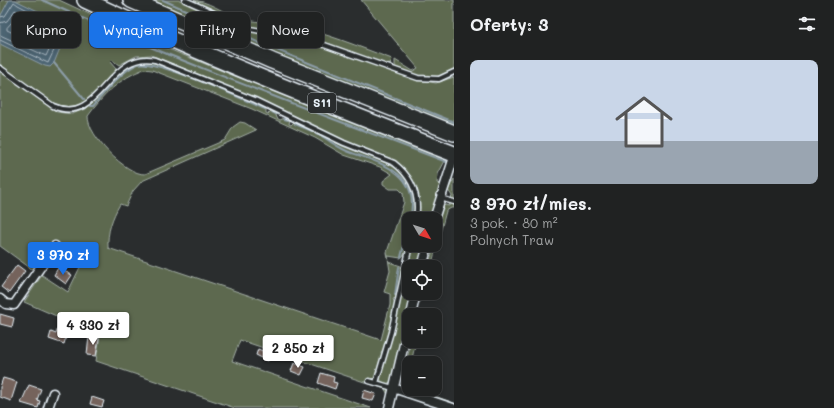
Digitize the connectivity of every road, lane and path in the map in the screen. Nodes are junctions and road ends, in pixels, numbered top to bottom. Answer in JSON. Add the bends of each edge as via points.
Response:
{"nodes":[{"id":1,"x":85,"y":0,"type":"edge"},
{"id":2,"x":131,"y":0,"type":"edge"},
{"id":3,"x":185,"y":0,"type":"edge"},
{"id":4,"x":0,"y":68,"type":"edge"},
{"id":5,"x":454,"y":72,"type":"edge"},
{"id":6,"x":454,"y":133,"type":"edge"},
{"id":7,"x":454,"y":155,"type":"edge"},
{"id":8,"x":440,"y":198,"type":"junction"},
{"id":9,"x":454,"y":202,"type":"edge"},
{"id":10,"x":416,"y":212,"type":"edge"},
{"id":11,"x":436,"y":212,"type":"edge"},
{"id":12,"x":55,"y":246,"type":"dead end"},
{"id":13,"x":408,"y":252,"type":"edge"},
{"id":14,"x":0,"y":299,"type":"edge"},
{"id":15,"x":403,"y":348,"type":"edge"},
{"id":16,"x":368,"y":381,"type":"dead end"},
{"id":17,"x":376,"y":383,"type":"junction"},
{"id":18,"x":394,"y":388,"type":"junction"},
{"id":19,"x":52,"y":393,"type":"dead end"},
{"id":20,"x":48,"y":408,"type":"edge"},
{"id":21,"x":389,"y":408,"type":"edge"},
{"id":22,"x":453,"y":408,"type":"edge"}],
"edges":[{"from":1,"to":7,"type":"highway","number":"S11","via":[[257,76]]},
{"from":2,"to":6,"type":"highway","number":"S11","via":[[278,64]]},
{"from":3,"to":5,"type":"lane","via":[[250,29],[310,40],[418,78],[439,80]]},
{"from":4,"to":10,"type":"lane","via":[[53,106],[62,110],[72,110],[88,102],[128,63],[138,59],[155,60],[255,100],[344,143],[394,163],[401,168],[414,187]]},
{"from":7,"to":8,"type":"street"},
{"from":8,"to":9,"type":"lane"},
{"from":8,"to":11,"type":"street"},
{"from":12,"to":14,"type":"street","via":[[14,305],[6,304]]},
{"from":13,"to":17,"type":"lane","via":[[391,332]]},
{"from":15,"to":18,"type":"street"},
{"from":16,"to":17,"type":"lane"},
{"from":17,"to":18,"type":"lane"},
{"from":18,"to":21,"type":"street"},
{"from":18,"to":22,"type":"street"},
{"from":19,"to":20,"type":"street"}]}
